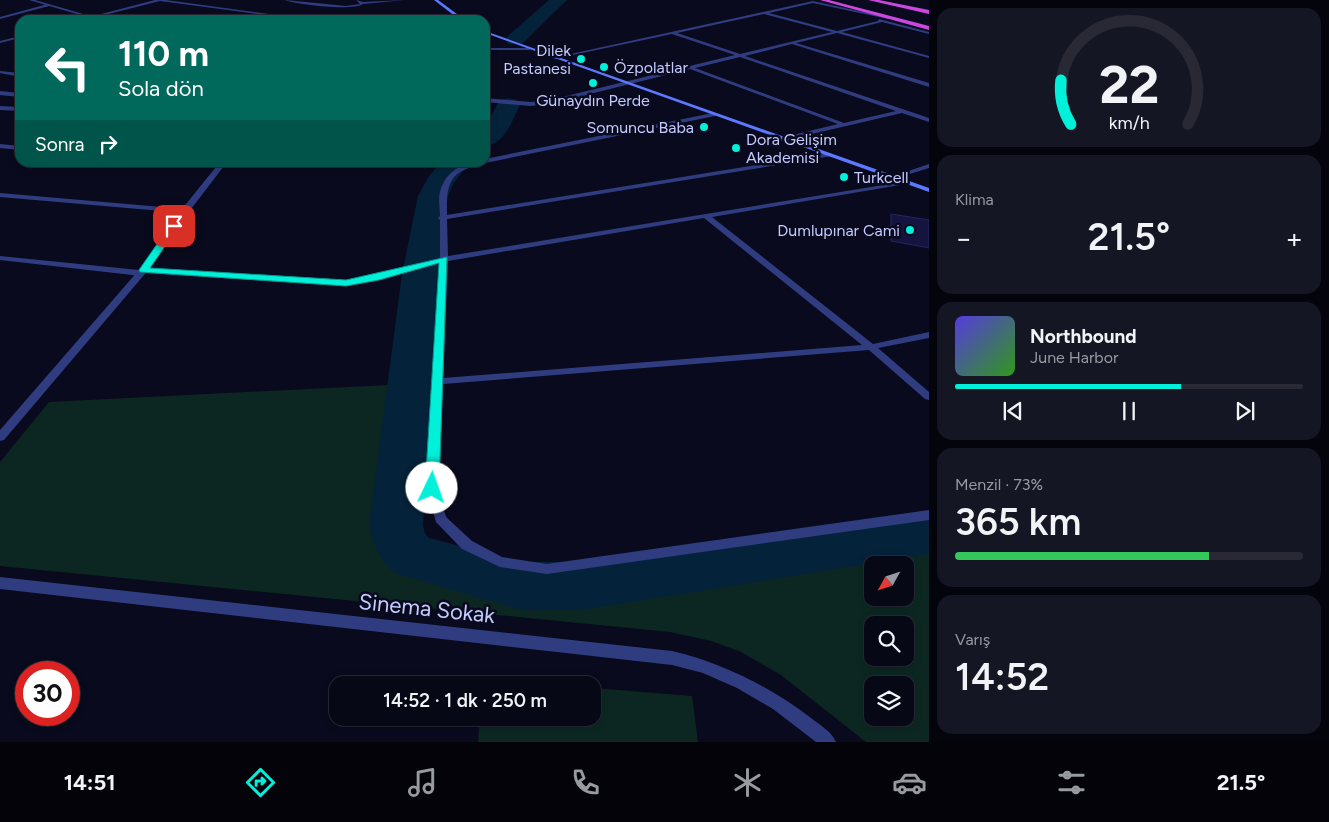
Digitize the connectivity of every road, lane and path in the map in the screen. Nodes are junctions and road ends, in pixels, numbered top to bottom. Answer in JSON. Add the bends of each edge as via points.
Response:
{"nodes":[{"id":1,"x":31,"y":0,"type":"edge"},
{"id":2,"x":159,"y":0,"type":"edge"},
{"id":3,"x":287,"y":0,"type":"edge"},
{"id":4,"x":309,"y":0,"type":"edge"},
{"id":5,"x":358,"y":0,"type":"edge"},
{"id":6,"x":403,"y":0,"type":"edge"},
{"id":7,"x":436,"y":0,"type":"edge"},
{"id":8,"x":806,"y":0,"type":"edge"},
{"id":9,"x":823,"y":0,"type":"edge"},
{"id":10,"x":834,"y":0,"type":"edge"},
{"id":11,"x":871,"y":0,"type":"edge"},
{"id":12,"x":879,"y":0,"type":"edge"},
{"id":13,"x":304,"y":2,"type":"junction"},
{"id":14,"x":813,"y":2,"type":"junction"},
{"id":15,"x":864,"y":3,"type":"dead end"},
{"id":16,"x":362,"y":4,"type":"junction"},
{"id":17,"x":48,"y":5,"type":"junction"},
{"id":18,"x":295,"y":5,"type":"dead end"},
{"id":19,"x":927,"y":11,"type":"edge"},
{"id":20,"x":764,"y":13,"type":"junction"},
{"id":21,"x":79,"y":15,"type":"edge"},
{"id":22,"x":100,"y":15,"type":"edge"},
{"id":23,"x":257,"y":15,"type":"edge"},
{"id":24,"x":456,"y":15,"type":"edge"},
{"id":25,"x":0,"y":18,"type":"edge"},
{"id":26,"x":929,"y":18,"type":"edge"},
{"id":27,"x":882,"y":21,"type":"junction"},
{"id":28,"x":929,"y":23,"type":"edge"},
{"id":29,"x":913,"y":24,"type":"junction"},
{"id":30,"x":929,"y":28,"type":"edge"},
{"id":31,"x":839,"y":32,"type":"junction"},
{"id":32,"x":673,"y":33,"type":"junction"},
{"id":33,"x":929,"y":33,"type":"edge"},
{"id":34,"x":490,"y":34,"type":"edge"},
{"id":35,"x":15,"y":38,"type":"edge"},
{"id":36,"x":0,"y":42,"type":"edge"},
{"id":37,"x":792,"y":43,"type":"junction"},
{"id":38,"x":490,"y":49,"type":"edge"},
{"id":39,"x":528,"y":49,"type":"junction"},
{"id":40,"x":742,"y":55,"type":"junction"},
{"id":41,"x":929,"y":57,"type":"edge"},
{"id":42,"x":554,"y":58,"type":"junction"},
{"id":43,"x":691,"y":68,"type":"junction"},
{"id":44,"x":0,"y":72,"type":"edge"},
{"id":45,"x":15,"y":74,"type":"edge"},
{"id":46,"x":627,"y":84,"type":"junction"},
{"id":47,"x":929,"y":85,"type":"edge"},
{"id":48,"x":0,"y":93,"type":"edge"},
{"id":49,"x":15,"y":94,"type":"edge"},
{"id":50,"x":490,"y":101,"type":"edge"},
{"id":51,"x":0,"y":108,"type":"edge"},
{"id":52,"x":15,"y":109,"type":"edge"},
{"id":53,"x":903,"y":111,"type":"junction"},
{"id":54,"x":713,"y":115,"type":"junction"},
{"id":55,"x":929,"y":120,"type":"edge"},
{"id":56,"x":844,"y":125,"type":"junction"},
{"id":57,"x":782,"y":139,"type":"junction"},
{"id":58,"x":0,"y":146,"type":"edge"},
{"id":59,"x":15,"y":148,"type":"edge"},
{"id":60,"x":830,"y":156,"type":"junction"},
{"id":61,"x":490,"y":160,"type":"edge"},
{"id":62,"x":929,"y":166,"type":"edge"},
{"id":63,"x":220,"y":167,"type":"edge"},
{"id":64,"x":464,"y":167,"type":"edge"},
{"id":65,"x":894,"y":177,"type":"junction"},
{"id":66,"x":906,"y":182,"type":"junction"},
{"id":67,"x":929,"y":190,"type":"edge"},
{"id":68,"x":0,"y":194,"type":"edge"},
{"id":69,"x":184,"y":212,"type":"junction"},
{"id":70,"x":705,"y":215,"type":"junction"},
{"id":71,"x":442,"y":218,"type":"junction"},
{"id":72,"x":0,"y":258,"type":"edge"},
{"id":73,"x":444,"y":259,"type":"junction"},
{"id":74,"x":142,"y":271,"type":"junction"},
{"id":75,"x":929,"y":335,"type":"edge"},
{"id":76,"x":871,"y":347,"type":"junction"},
{"id":77,"x":438,"y":381,"type":"junction"},
{"id":78,"x":929,"y":397,"type":"edge"},
{"id":79,"x":0,"y":436,"type":"edge"},
{"id":80,"x":929,"y":515,"type":"edge"},
{"id":81,"x":0,"y":583,"type":"edge"},
{"id":82,"x":828,"y":742,"type":"edge"}],
"edges":[{"from":1,"to":17,"type":"street"},
{"from":2,"to":22,"type":"street"},
{"from":2,"to":23,"type":"street"},
{"from":3,"to":13,"type":"street"},
{"from":4,"to":13,"type":"street"},
{"from":5,"to":16,"type":"street"},
{"from":6,"to":16,"type":"street"},
{"from":7,"to":24,"type":"main road"},
{"from":8,"to":14,"type":"street"},
{"from":9,"to":29,"type":"highway"},
{"from":10,"to":28,"type":"highway"},
{"from":11,"to":19,"type":"highway"},
{"from":12,"to":19,"type":"street"},
{"from":13,"to":16,"type":"street","via":[[350,7]]},
{"from":13,"to":18,"type":"street"},
{"from":14,"to":20,"type":"street"},
{"from":14,"to":27,"type":"street"},
{"from":14,"to":29,"type":"street"},
{"from":15,"to":26,"type":"highway"},
{"from":17,"to":21,"type":"street"},
{"from":17,"to":25,"type":"street"},
{"from":20,"to":31,"type":"street"},
{"from":20,"to":32,"type":"street"},
{"from":27,"to":31,"type":"street"},
{"from":27,"to":33,"type":"street"},
{"from":29,"to":30,"type":"highway"},
{"from":31,"to":37,"type":"street"},
{"from":31,"to":41,"type":"street"},
{"from":32,"to":40,"type":"street"},
{"from":32,"to":42,"type":"street"},
{"from":34,"to":39,"type":"main road"},
{"from":35,"to":36,"type":"street"},
{"from":37,"to":40,"type":"street"},
{"from":37,"to":47,"type":"street"},
{"from":38,"to":39,"type":"street"},
{"from":39,"to":42,"type":"main road"},
{"from":40,"to":43,"type":"street"},
{"from":40,"to":53,"type":"street"},
{"from":42,"to":46,"type":"main road"},
{"from":43,"to":46,"type":"street"},
{"from":43,"to":56,"type":"street"},
{"from":44,"to":45,"type":"street"},
{"from":46,"to":50,"type":"street","via":[[543,103]]},
{"from":46,"to":54,"type":"main road"},
{"from":48,"to":49,"type":"street"},
{"from":51,"to":52,"type":"street"},
{"from":53,"to":55,"type":"street"},
{"from":53,"to":56,"type":"street"},
{"from":54,"to":57,"type":"main road"},
{"from":54,"to":61,"type":"street"},
{"from":56,"to":57,"type":"street"},
{"from":57,"to":60,"type":"main road"},
{"from":58,"to":59,"type":"street"},
{"from":60,"to":65,"type":"main road"},
{"from":60,"to":71,"type":"street"},
{"from":62,"to":65,"type":"street"},
{"from":63,"to":69,"type":"street"},
{"from":64,"to":71,"type":"street","via":[[449,179],[443,193]]},
{"from":65,"to":66,"type":"main road"},
{"from":66,"to":67,"type":"main road"},
{"from":66,"to":70,"type":"street"},
{"from":68,"to":69,"type":"street"},
{"from":69,"to":74,"type":"street"},
{"from":70,"to":73,"type":"street"},
{"from":70,"to":76,"type":"street"},
{"from":71,"to":73,"type":"street"},
{"from":72,"to":74,"type":"street"},
{"from":73,"to":74,"type":"street","via":[[346,283]]},
{"from":73,"to":77,"type":"street"},
{"from":74,"to":79,"type":"street"},
{"from":75,"to":76,"type":"street"},
{"from":76,"to":77,"type":"street"},
{"from":76,"to":78,"type":"street"},
{"from":77,"to":80,"type":"street","via":[[432,488],[440,519],[467,545],[500,562],[547,569]]},
{"from":81,"to":82,"type":"street","name":"Sinema Sokak","via":[[684,660],[728,676],[768,697]]}]}
